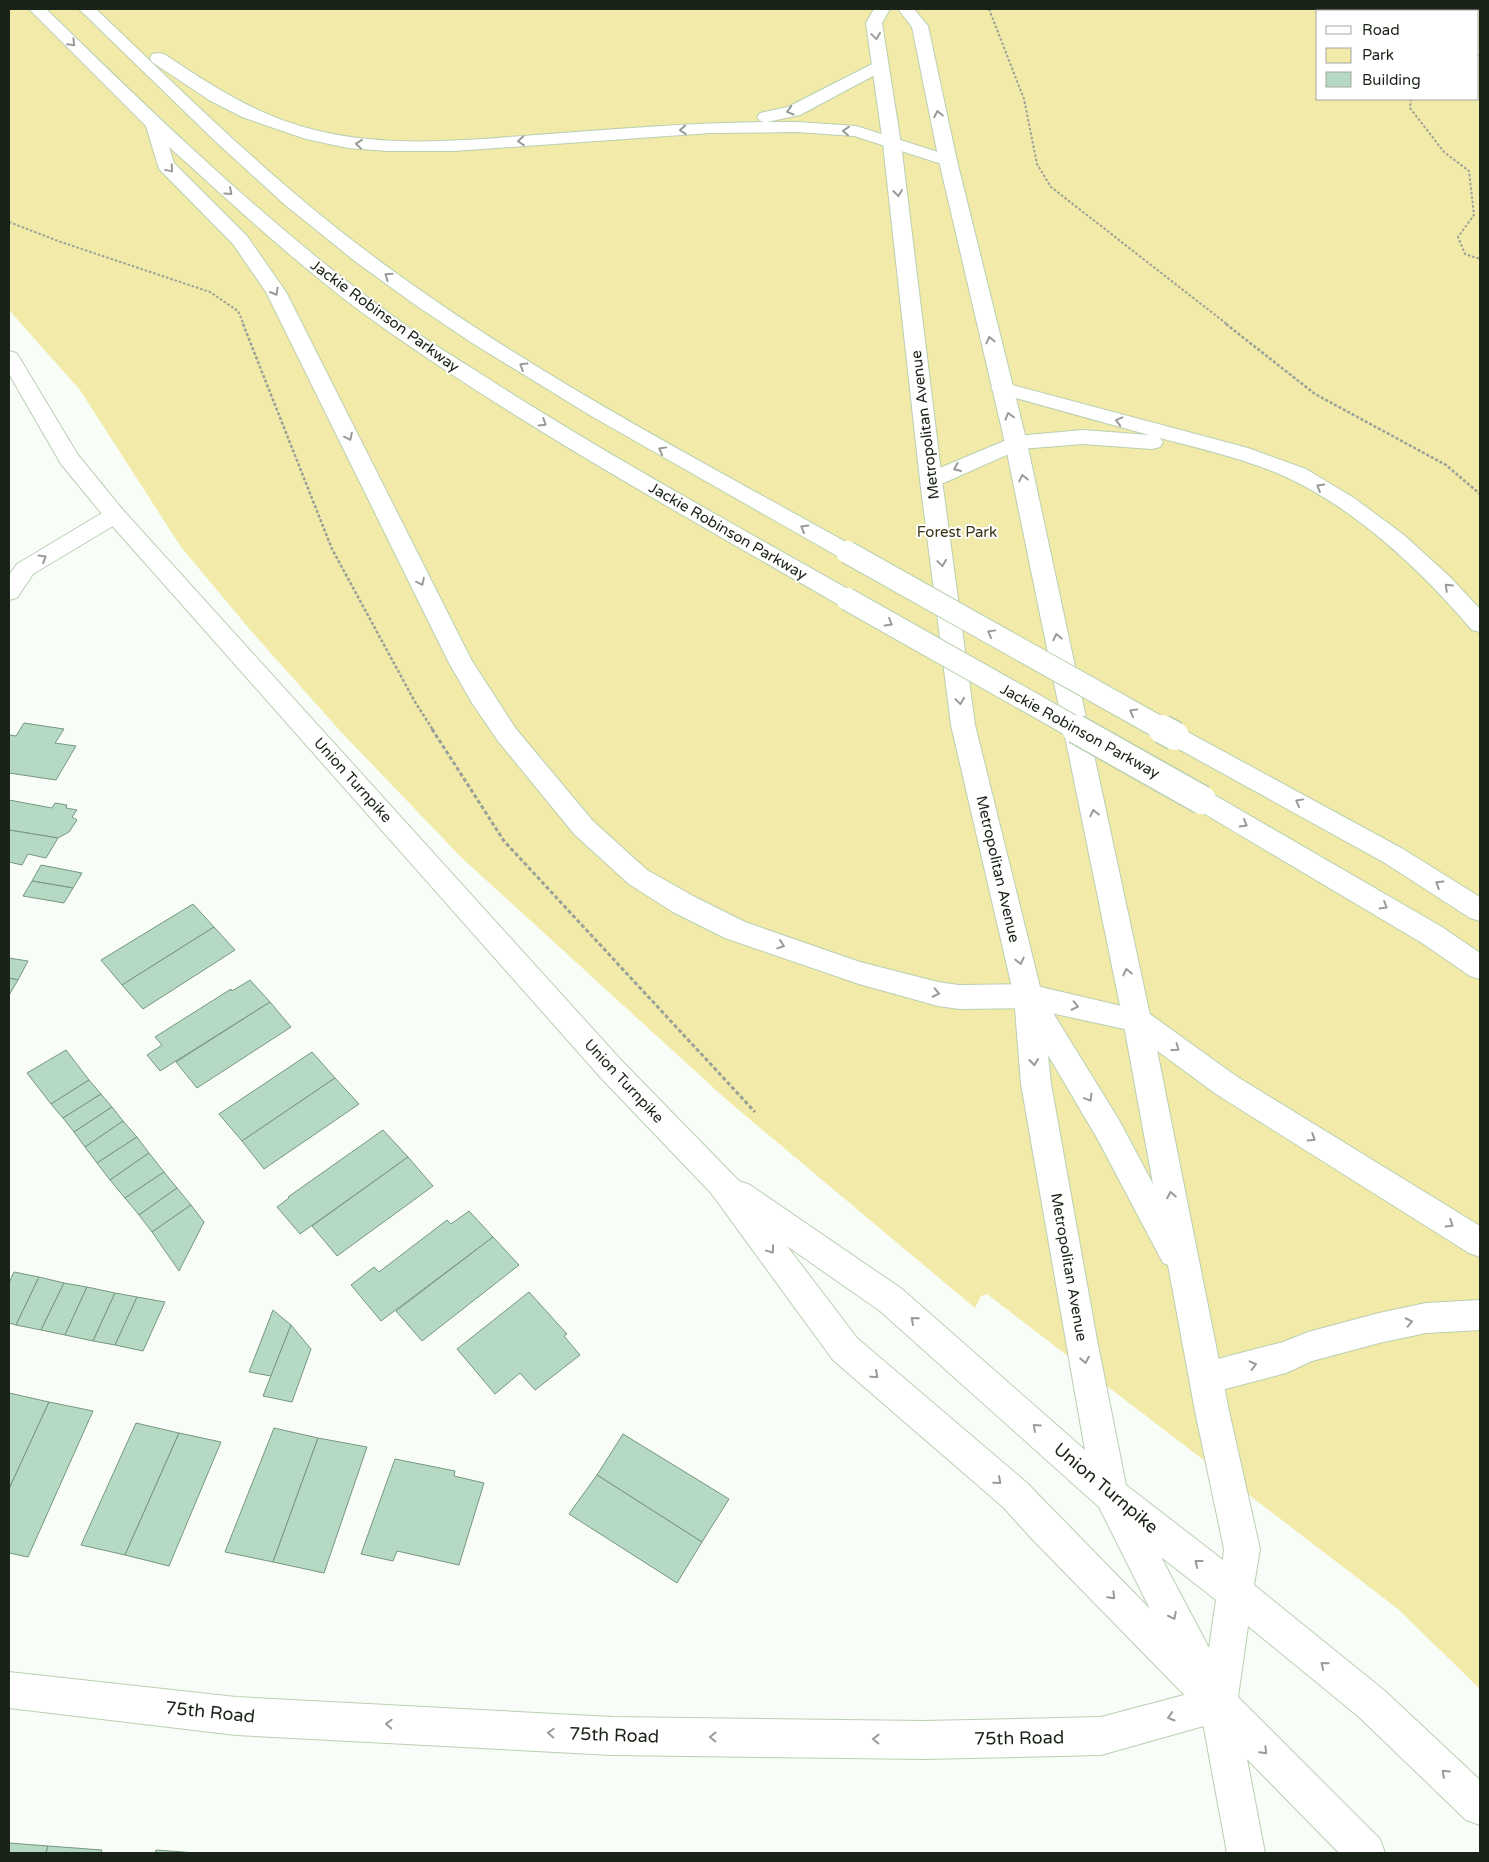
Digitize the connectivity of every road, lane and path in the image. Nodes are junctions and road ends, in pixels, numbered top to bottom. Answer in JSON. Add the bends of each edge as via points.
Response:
{"nodes":[{"id":1,"x":37,"y":9,"type":"edge"},
{"id":2,"x":88,"y":9,"type":"edge"},
{"id":3,"x":882,"y":9,"type":"edge"},
{"id":4,"x":906,"y":9,"type":"edge"},
{"id":5,"x":989,"y":9,"type":"edge"},
{"id":6,"x":880,"y":65,"type":"junction"},
{"id":7,"x":1411,"y":100,"type":"edge"},
{"id":8,"x":154,"y":124,"type":"junction"},
{"id":9,"x":710,"y":128,"type":"junction"},
{"id":10,"x":892,"y":144,"type":"junction"},
{"id":11,"x":948,"y":161,"type":"junction"},
{"id":12,"x":9,"y":222,"type":"edge"},
{"id":13,"x":1480,"y":259,"type":"edge"},
{"id":14,"x":9,"y":357,"type":"edge"},
{"id":15,"x":1001,"y":388,"type":"junction"},
{"id":16,"x":1016,"y":443,"type":"junction"},
{"id":17,"x":1216,"y":447,"type":"junction"},
{"id":18,"x":930,"y":480,"type":"junction"},
{"id":19,"x":1480,"y":494,"type":"edge"},
{"id":20,"x":115,"y":515,"type":"junction"},
{"id":21,"x":9,"y":592,"type":"edge"},
{"id":22,"x":1480,"y":624,"type":"edge"},
{"id":23,"x":1480,"y":910,"type":"edge"},
{"id":24,"x":1480,"y":968,"type":"edge"},
{"id":25,"x":1028,"y":996,"type":"junction"},
{"id":26,"x":1137,"y":1020,"type":"junction"},
{"id":27,"x":755,"y":1112,"type":"dead end"},
{"id":28,"x":722,"y":1183,"type":"junction"},
{"id":29,"x":1480,"y":1243,"type":"edge"},
{"id":30,"x":1187,"y":1277,"type":"junction"},
{"id":31,"x":1480,"y":1314,"type":"edge"},
{"id":32,"x":1206,"y":1378,"type":"junction"},
{"id":33,"x":1111,"y":1495,"type":"junction"},
{"id":34,"x":1236,"y":1593,"type":"junction"},
{"id":35,"x":9,"y":1690,"type":"edge"},
{"id":36,"x":1218,"y":1704,"type":"junction"},
{"id":37,"x":1480,"y":1806,"type":"edge"},
{"id":38,"x":1246,"y":1853,"type":"edge"},
{"id":39,"x":1366,"y":1853,"type":"edge"}],
"edges":[{"from":1,"to":8,"type":"main road","name":"Jackie Robinson Parkway","one_way":true},
{"from":9,"to":2,"type":"main road","one_way":true,"via":[[454,146],[348,143],[272,122],[214,96]]},
{"from":23,"to":2,"type":"main road","one_way":true,"bridge":true,"via":[[1394,856],[617,424],[496,350],[327,230],[282,192]]},
{"from":3,"to":6,"type":"main road","name":"Metropolitan Avenue","one_way":true,"via":[[874,24]]},
{"from":11,"to":4,"type":"main road","name":"Metropolitan Avenue","one_way":true,"via":[[920,26]]},
{"from":5,"to":19,"type":"path","via":[[1024,99],[1037,164],[1051,187],[1316,394],[1446,465]]},
{"from":6,"to":9,"type":"main road","one_way":true,"via":[[794,111]]},
{"from":6,"to":10,"type":"main road","name":"Metropolitan Avenue"},
{"from":7,"to":13,"type":"path","via":[[1410,108],[1444,152],[1470,171],[1474,215],[1458,237],[1465,254]]},
{"from":8,"to":24,"type":"main road","name":"Jackie Robinson Parkway","one_way":true,"bridge":true,"via":[[297,251],[416,341],[548,427],[1202,800],[1424,930]]},
{"from":8,"to":25,"type":"main road","one_way":true,"via":[[165,165],[240,240],[276,292],[481,697],[584,828],[638,877],[735,930],[858,973],[938,994],[960,997]]},
{"from":10,"to":9,"type":"main road","one_way":true,"via":[[856,132],[797,127]]},
{"from":10,"to":11,"type":"main road"},
{"from":10,"to":18,"type":"main road","name":"Metropolitan Avenue","one_way":true},
{"from":15,"to":11,"type":"main road","name":"Metropolitan Avenue","one_way":true},
{"from":12,"to":27,"type":"path","via":[[210,292],[238,311],[332,549],[415,702],[504,841]]},
{"from":14,"to":20,"type":"main road","name":"Union Turnpike","via":[[69,459]]},
{"from":16,"to":15,"type":"main road","name":"Metropolitan Avenue","one_way":true},
{"from":17,"to":15,"type":"main road","one_way":true},
{"from":16,"to":17,"type":"main road","via":[[1083,437]]},
{"from":16,"to":18,"type":"main road","one_way":true},
{"from":26,"to":16,"type":"main road","name":"Metropolitan Avenue","one_way":true},
{"from":22,"to":17,"type":"main road","one_way":true,"via":[[1431,571],[1346,503],[1298,474]]},
{"from":18,"to":25,"type":"main road","name":"Metropolitan Avenue","one_way":true,"via":[[963,725]]},
{"from":21,"to":20,"type":"main road","one_way":true,"via":[[25,569]]},
{"from":20,"to":28,"type":"main road","name":"Union Turnpike","via":[[612,1069]]},
{"from":25,"to":26,"type":"main road","one_way":true},
{"from":25,"to":30,"type":"main road","one_way":true,"via":[[1108,1130]]},
{"from":25,"to":33,"type":"main road","name":"Metropolitan Avenue","one_way":true,"via":[[1036,1084]]},
{"from":26,"to":29,"type":"main road","one_way":true,"via":[[1226,1085]]},
{"from":30,"to":26,"type":"main road","name":"Metropolitan Avenue","one_way":true},
{"from":33,"to":28,"type":"main road","name":"Union Turnpike","one_way":true,"via":[[891,1300]]},
{"from":28,"to":36,"type":"main road","name":"Union Turnpike","one_way":true,"via":[[845,1349],[1015,1495]]},
{"from":30,"to":32,"type":"main road","name":"Metropolitan Avenue"},
{"from":32,"to":31,"type":"main road","one_way":true,"via":[[1379,1328],[1426,1318]]},
{"from":32,"to":34,"type":"main road","name":"Metropolitan Avenue","via":[[1242,1550]]},
{"from":34,"to":33,"type":"main road","name":"Union Turnpike","one_way":true},
{"from":33,"to":36,"type":"main road","name":"Metropolitan Avenue","one_way":true},
{"from":34,"to":36,"type":"main road","name":"Metropolitan Avenue"},
{"from":37,"to":34,"type":"main road","name":"Union Turnpike","one_way":true,"via":[[1372,1704]]},
{"from":36,"to":35,"type":"main road","name":"75th Road","one_way":true,"via":[[1101,1736],[924,1740],[612,1736],[246,1716]]},
{"from":36,"to":38,"type":"main road","name":"Metropolitan Avenue"},
{"from":36,"to":39,"type":"main road","name":"Union Turnpike","one_way":true}]}
